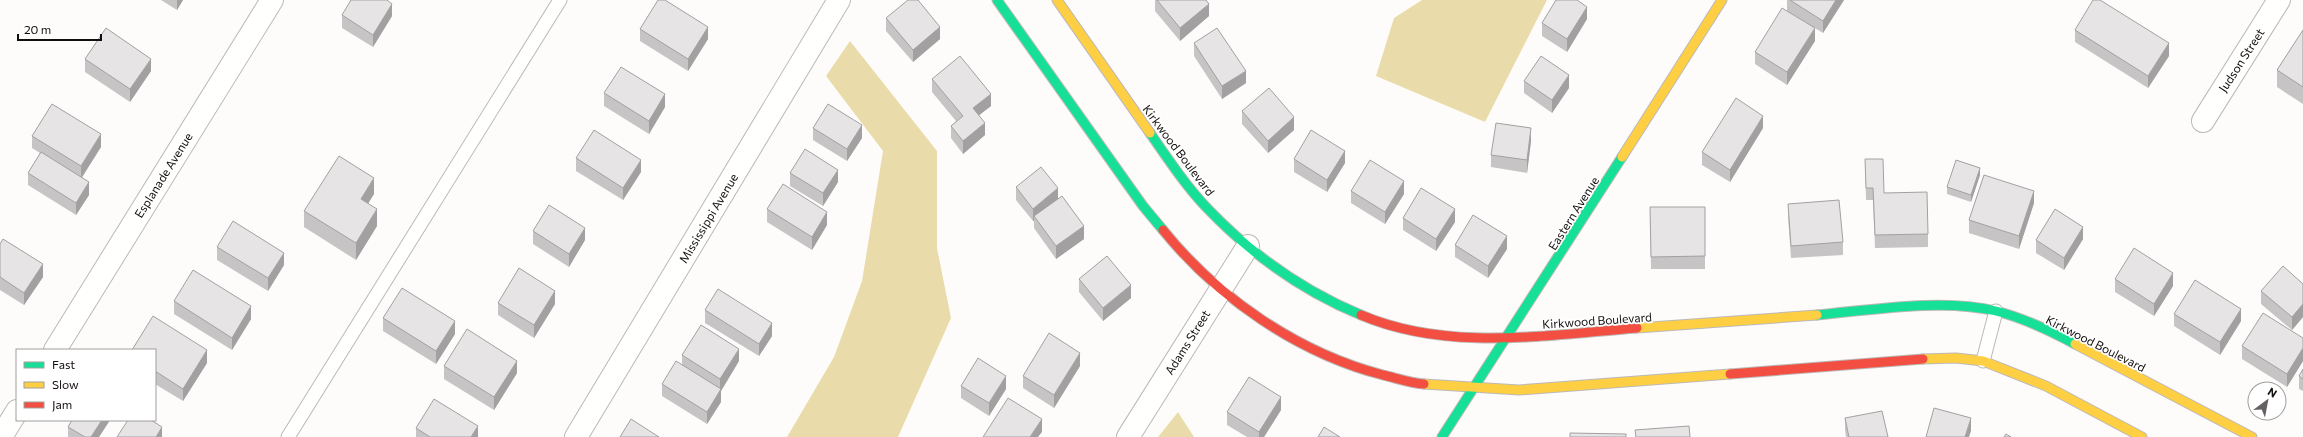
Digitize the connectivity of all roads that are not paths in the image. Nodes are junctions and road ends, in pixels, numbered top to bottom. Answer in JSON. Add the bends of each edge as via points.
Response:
{"nodes":[{"id":1,"x":272,"y":0,"type":"edge"},
{"id":2,"x":560,"y":0,"type":"edge"},
{"id":3,"x":839,"y":0,"type":"edge"},
{"id":4,"x":996,"y":0,"type":"edge"},
{"id":5,"x":1057,"y":0,"type":"edge"},
{"id":6,"x":1722,"y":0,"type":"edge"},
{"id":7,"x":2279,"y":0,"type":"edge"},
{"id":8,"x":2202,"y":121,"type":"dead end"},
{"id":9,"x":1248,"y":246,"type":"junction"},
{"id":10,"x":1221,"y":288,"type":"junction"},
{"id":11,"x":1996,"y":311,"type":"junction"},
{"id":12,"x":1507,"y":338,"type":"junction"},
{"id":13,"x":56,"y":349,"type":"edge"},
{"id":14,"x":1983,"y":361,"type":"junction"},
{"id":15,"x":1473,"y":388,"type":"junction"},
{"id":16,"x":16,"y":413,"type":"edge"},
{"id":17,"x":1,"y":437,"type":"edge"},
{"id":18,"x":288,"y":437,"type":"edge"},
{"id":19,"x":576,"y":437,"type":"edge"},
{"id":20,"x":1128,"y":437,"type":"edge"},
{"id":21,"x":1442,"y":437,"type":"edge"},
{"id":22,"x":2142,"y":437,"type":"edge"},
{"id":23,"x":2252,"y":437,"type":"edge"}],
"edges":[{"from":1,"to":13,"type":"street","name":"Esplanade Avenue"},
{"from":2,"to":18,"type":"lane"},
{"from":3,"to":19,"type":"street","name":"Mississippi Avenue"},
{"from":4,"to":10,"type":"street","via":[[1143,206],[1182,254]]},
{"from":5,"to":9,"type":"street","name":"Kirkwood Boulevard","via":[[1175,168],[1207,207]]},
{"from":6,"to":12,"type":"street","name":"Eastern Avenue"},
{"from":7,"to":8,"type":"street","name":"Judson Street"},
{"from":9,"to":10,"type":"street","name":"Adams Street"},
{"from":9,"to":12,"type":"street","name":"Kirkwood Boulevard","via":[[1300,284],[1339,306],[1399,329],[1445,337]]},
{"from":10,"to":15,"type":"street","via":[[1257,318],[1311,349],[1353,367],[1415,383]]},
{"from":10,"to":20,"type":"street","name":"Adams Street"},
{"from":11,"to":12,"type":"street","name":"Kirkwood Boulevard","via":[[1950,306],[1916,307]]},
{"from":11,"to":14,"type":"lane"},
{"from":11,"to":23,"type":"street","name":"Kirkwood Boulevard","via":[[2055,333]]},
{"from":12,"to":15,"type":"street","name":"Eastern Avenue"},
{"from":14,"to":15,"type":"street","via":[[1956,358],[1917,359],[1519,390]]},
{"from":14,"to":22,"type":"street","via":[[2046,386]]},
{"from":15,"to":21,"type":"street","name":"Eastern Avenue"},
{"from":16,"to":17,"type":"street"}]}
